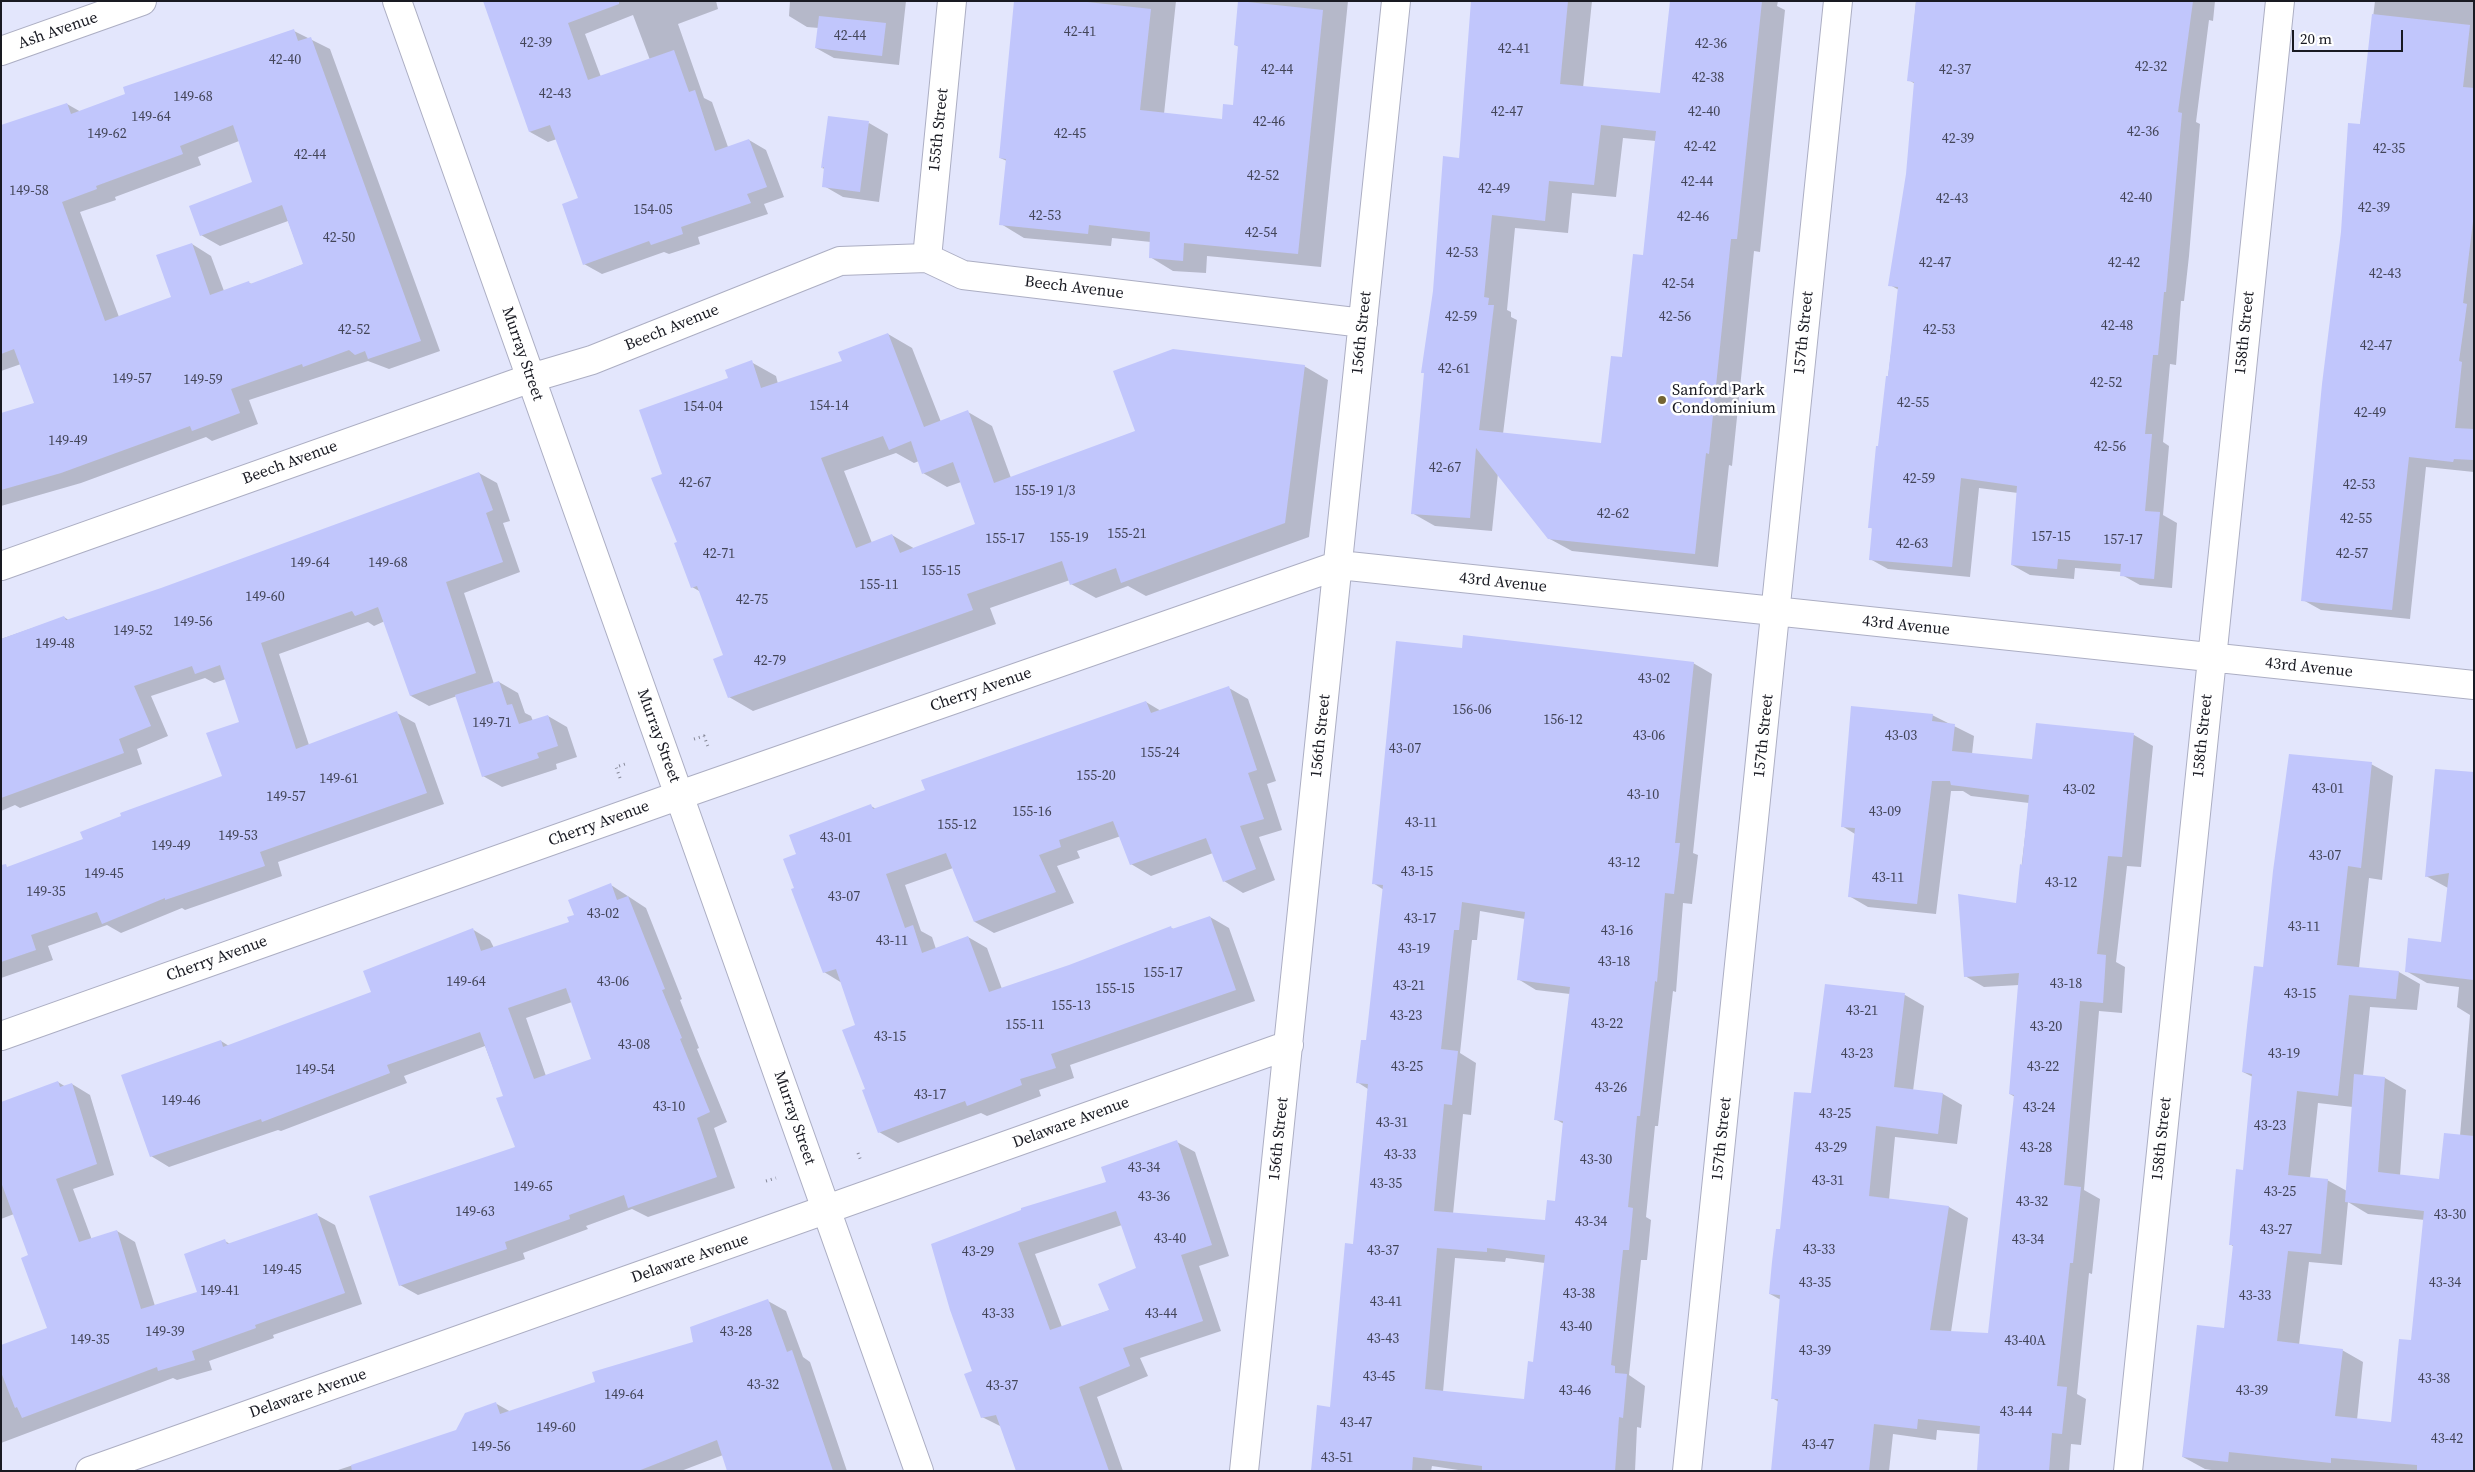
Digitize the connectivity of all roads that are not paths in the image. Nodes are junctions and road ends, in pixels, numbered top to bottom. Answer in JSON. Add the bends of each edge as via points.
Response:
{"nodes":[{"id":1,"x":142,"y":1,"type":"edge"},
{"id":2,"x":397,"y":1,"type":"edge"},
{"id":3,"x":952,"y":1,"type":"edge"},
{"id":4,"x":1396,"y":1,"type":"edge"},
{"id":5,"x":1838,"y":1,"type":"edge"},
{"id":6,"x":2280,"y":1,"type":"edge"},
{"id":7,"x":1,"y":51,"type":"edge"},
{"id":8,"x":927,"y":258,"type":"junction"},
{"id":9,"x":1364,"y":323,"type":"junction"},
{"id":10,"x":531,"y":378,"type":"junction"},
{"id":11,"x":1338,"y":565,"type":"junction"},
{"id":12,"x":1,"y":566,"type":"edge"},
{"id":13,"x":1776,"y":613,"type":"junction"},
{"id":14,"x":2212,"y":657,"type":"junction"},
{"id":15,"x":2474,"y":685,"type":"edge"},
{"id":16,"x":680,"y":795,"type":"junction"},
{"id":17,"x":1,"y":1036,"type":"edge"},
{"id":18,"x":1289,"y":1045,"type":"junction"},
{"id":19,"x":827,"y":1210,"type":"junction"},
{"id":20,"x":90,"y":1471,"type":"edge"},
{"id":21,"x":919,"y":1471,"type":"edge"},
{"id":22,"x":1244,"y":1471,"type":"edge"},
{"id":23,"x":1687,"y":1471,"type":"edge"},
{"id":24,"x":2128,"y":1471,"type":"edge"}],
"edges":[{"from":1,"to":7,"type":"street","name":"Ash Avenue"},
{"from":2,"to":10,"type":"street","name":"Murray Street"},
{"from":3,"to":8,"type":"street","name":"155th Street"},
{"from":4,"to":9,"type":"street","name":"156th Street"},
{"from":5,"to":13,"type":"street","name":"157th Street"},
{"from":6,"to":14,"type":"street","name":"158th Street"},
{"from":8,"to":9,"type":"street","name":"Beech Avenue","via":[[963,275]]},
{"from":8,"to":10,"type":"street","name":"Beech Avenue","via":[[840,261],[592,360]]},
{"from":9,"to":11,"type":"street","name":"156th Street"},
{"from":10,"to":12,"type":"street","name":"Beech Avenue"},
{"from":10,"to":16,"type":"street","name":"Murray Street"},
{"from":11,"to":13,"type":"street","name":"43rd Avenue"},
{"from":11,"to":16,"type":"street","name":"Cherry Avenue"},
{"from":11,"to":18,"type":"street","name":"156th Street"},
{"from":13,"to":14,"type":"street","name":"43rd Avenue"},
{"from":13,"to":23,"type":"street","name":"157th Street"},
{"from":14,"to":15,"type":"street","name":"43rd Avenue"},
{"from":14,"to":24,"type":"street","name":"158th Street"},
{"from":16,"to":17,"type":"street","name":"Cherry Avenue"},
{"from":16,"to":19,"type":"street","name":"Murray Street"},
{"from":18,"to":19,"type":"street","name":"Delaware Avenue"},
{"from":18,"to":22,"type":"street","name":"156th Street"},
{"from":19,"to":20,"type":"street","name":"Delaware Avenue"},
{"from":19,"to":21,"type":"street","name":"Murray Street"}]}
